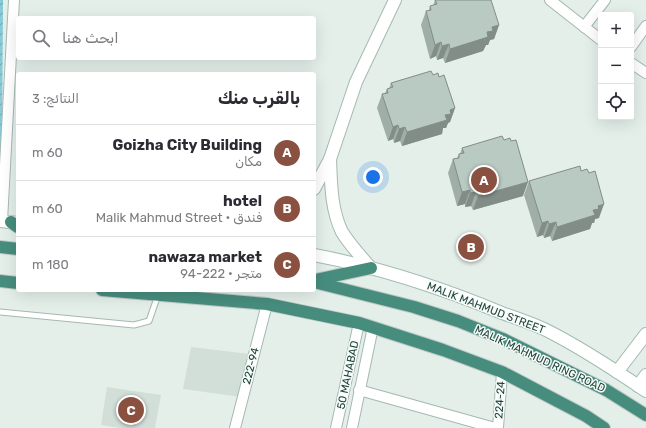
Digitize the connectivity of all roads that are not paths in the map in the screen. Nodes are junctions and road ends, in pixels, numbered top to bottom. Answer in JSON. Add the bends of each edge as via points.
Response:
{"nodes":[{"id":1,"x":14,"y":0,"type":"edge"},
{"id":2,"x":395,"y":0,"type":"edge"},
{"id":3,"x":550,"y":0,"type":"edge"},
{"id":4,"x":605,"y":0,"type":"edge"},
{"id":5,"x":646,"y":26,"type":"edge"},
{"id":6,"x":584,"y":27,"type":"junction"},
{"id":7,"x":598,"y":38,"type":"edge"},
{"id":8,"x":634,"y":43,"type":"edge"},
{"id":9,"x":634,"y":64,"type":"edge"},
{"id":10,"x":646,"y":73,"type":"edge"},
{"id":11,"x":330,"y":159,"type":"junction"},
{"id":12,"x":316,"y":185,"type":"edge"},
{"id":13,"x":10,"y":223,"type":"edge"},
{"id":14,"x":0,"y":247,"type":"edge"},
{"id":15,"x":16,"y":249,"type":"edge"},
{"id":16,"x":316,"y":255,"type":"edge"},
{"id":17,"x":371,"y":268,"type":"junction"},
{"id":18,"x":0,"y":282,"type":"edge"},
{"id":19,"x":316,"y":282,"type":"edge"},
{"id":20,"x":316,"y":282,"type":"edge"},
{"id":21,"x":16,"y":283,"type":"edge"},
{"id":22,"x":124,"y":292,"type":"edge"},
{"id":23,"x":158,"y":295,"type":"junction"},
{"id":24,"x":267,"y":304,"type":"junction"},
{"id":25,"x":0,"y":312,"type":"edge"},
{"id":26,"x":359,"y":323,"type":"junction"},
{"id":27,"x":373,"y":327,"type":"junction"},
{"id":28,"x":646,"y":334,"type":"edge"},
{"id":29,"x":502,"y":372,"type":"junction"},
{"id":30,"x":617,"y":372,"type":"junction"},
{"id":31,"x":646,"y":375,"type":"edge"},
{"id":32,"x":642,"y":388,"type":"edge"},
{"id":33,"x":359,"y":390,"type":"junction"},
{"id":34,"x":646,"y":415,"type":"edge"},
{"id":35,"x":235,"y":428,"type":"edge"},
{"id":36,"x":336,"y":428,"type":"edge"},
{"id":37,"x":352,"y":428,"type":"edge"},
{"id":38,"x":496,"y":428,"type":"edge"},
{"id":39,"x":604,"y":428,"type":"edge"}],
"edges":[{"from":1,"to":13,"type":"street"},
{"from":2,"to":11,"type":"street","via":[[356,82]]},
{"from":3,"to":6,"type":"street"},
{"from":4,"to":6,"type":"street"},
{"from":5,"to":8,"type":"street"},
{"from":6,"to":7,"type":"street"},
{"from":9,"to":10,"type":"street"},
{"from":11,"to":12,"type":"street"},
{"from":11,"to":17,"type":"street","via":[[333,202],[338,223],[347,239]]},
{"from":14,"to":15,"type":"highway"},
{"from":16,"to":17,"type":"street","name":"MALIK MAHMUD STREET"},
{"from":17,"to":19,"type":"highway"},
{"from":17,"to":30,"type":"street","name":"MALIK MAHMUD STREET","via":[[469,299],[550,332]]},
{"from":18,"to":21,"type":"highway"},
{"from":20,"to":34,"type":"highway","name":"MALIK MAHMUD RING ROAD","via":[[414,307],[497,336],[606,390]]},
{"from":22,"to":23,"type":"highway"},
{"from":23,"to":24,"type":"highway"},
{"from":23,"to":25,"type":"lane","via":[[149,321],[134,325]]},
{"from":24,"to":26,"type":"highway"},
{"from":24,"to":35,"type":"street","name":"222-94"},
{"from":26,"to":27,"type":"highway"},
{"from":26,"to":36,"type":"street","name":"50 MAHABAD"},
{"from":27,"to":29,"type":"highway"},
{"from":27,"to":33,"type":"street","name":"50 MAHABAD"},
{"from":28,"to":30,"type":"street"},
{"from":29,"to":38,"type":"street","name":"224-24"},
{"from":29,"to":39,"type":"highway"},
{"from":30,"to":32,"type":"street","name":"MALIK MAHMUD STREET"},
{"from":31,"to":32,"type":"street"},
{"from":33,"to":37,"type":"street","name":"50 MAHABAD"},
{"from":33,"to":38,"type":"street"}]}
